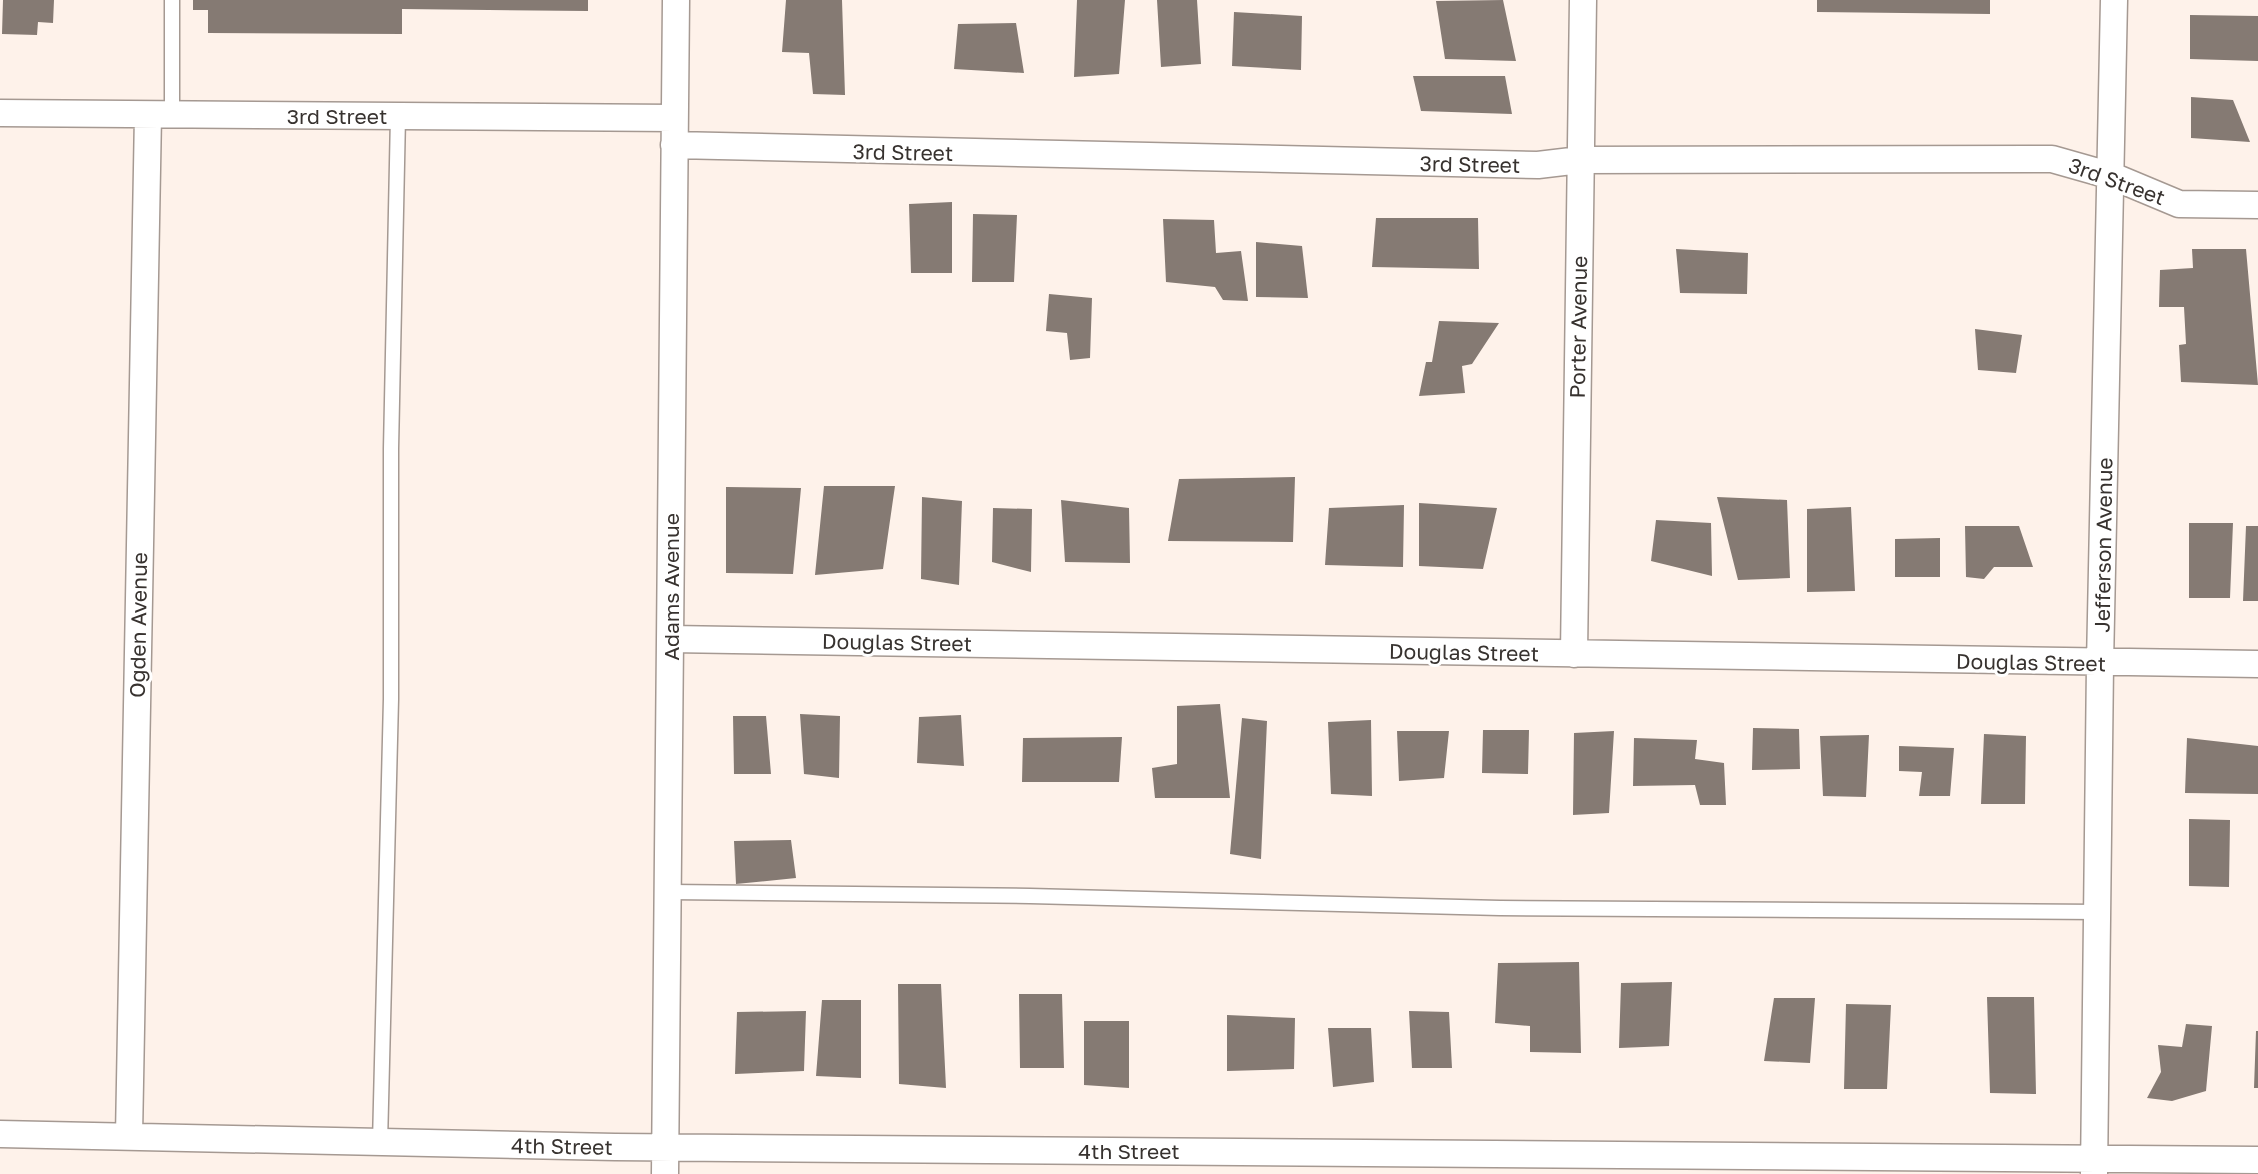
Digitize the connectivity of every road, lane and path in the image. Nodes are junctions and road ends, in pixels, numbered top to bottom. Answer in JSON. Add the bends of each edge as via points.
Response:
{"nodes":[{"id":1,"x":173,"y":0,"type":"edge"},
{"id":2,"x":676,"y":0,"type":"edge"},
{"id":3,"x":1583,"y":0,"type":"edge"},
{"id":4,"x":2114,"y":0,"type":"edge"},
{"id":5,"x":0,"y":113,"type":"edge"},
{"id":6,"x":160,"y":115,"type":"junction"},
{"id":7,"x":398,"y":116,"type":"junction"},
{"id":8,"x":674,"y":118,"type":"junction"},
{"id":9,"x":674,"y":145,"type":"junction"},
{"id":10,"x":1580,"y":160,"type":"junction"},
{"id":11,"x":2112,"y":176,"type":"junction"},
{"id":12,"x":2258,"y":205,"type":"edge"},
{"id":13,"x":671,"y":639,"type":"junction"},
{"id":14,"x":1574,"y":654,"type":"junction"},
{"id":15,"x":2100,"y":664,"type":"junction"},
{"id":16,"x":2258,"y":664,"type":"edge"},
{"id":17,"x":670,"y":892,"type":"junction"},
{"id":18,"x":2099,"y":912,"type":"junction"},
{"id":19,"x":0,"y":1134,"type":"edge"},
{"id":20,"x":129,"y":1136,"type":"junction"},
{"id":21,"x":380,"y":1143,"type":"junction"},
{"id":22,"x":666,"y":1147,"type":"junction"},
{"id":23,"x":2258,"y":1160,"type":"edge"},
{"id":24,"x":2094,"y":1166,"type":"edge"},
{"id":25,"x":665,"y":1174,"type":"edge"}],
"edges":[{"from":1,"to":6,"type":"lane"},
{"from":2,"to":8,"type":"street","name":"Adams Avenue"},
{"from":3,"to":10,"type":"street","name":"Porter Avenue"},
{"from":4,"to":11,"type":"street","name":"Jefferson Avenue"},
{"from":5,"to":6,"type":"street","name":"3rd Street"},
{"from":6,"to":7,"type":"street","name":"3rd Street"},
{"from":6,"to":20,"type":"street","name":"Ogden Avenue"},
{"from":7,"to":8,"type":"street","name":"3rd Street"},
{"from":7,"to":21,"type":"lane"},
{"from":8,"to":9,"type":"street","name":"Adams Avenue"},
{"from":9,"to":10,"type":"street","name":"3rd Street","via":[[1538,165]]},
{"from":9,"to":13,"type":"street","name":"Adams Avenue"},
{"from":10,"to":11,"type":"street","name":"3rd Street","via":[[2052,159]]},
{"from":10,"to":14,"type":"street","name":"Porter Avenue"},
{"from":11,"to":12,"type":"street","name":"3rd Street","via":[[2179,204]]},
{"from":11,"to":15,"type":"street","name":"Jefferson Avenue"},
{"from":13,"to":14,"type":"street","name":"Douglas Street"},
{"from":13,"to":17,"type":"street","name":"Adams Avenue"},
{"from":14,"to":15,"type":"street","name":"Douglas Street"},
{"from":15,"to":16,"type":"street","name":"Douglas Street"},
{"from":15,"to":18,"type":"street","name":"Jefferson Avenue"},
{"from":17,"to":18,"type":"lane","via":[[1500,908]]},
{"from":17,"to":22,"type":"street","name":"Adams Avenue"},
{"from":18,"to":24,"type":"street","name":"Jefferson Avenue"},
{"from":19,"to":20,"type":"street","name":"4th Street"},
{"from":20,"to":21,"type":"street","name":"4th Street"},
{"from":21,"to":22,"type":"street","name":"4th Street"},
{"from":22,"to":24,"type":"street","name":"4th Street"},
{"from":22,"to":25,"type":"street","name":"Adams Avenue"},
{"from":23,"to":24,"type":"street","name":"4th Street"}]}
